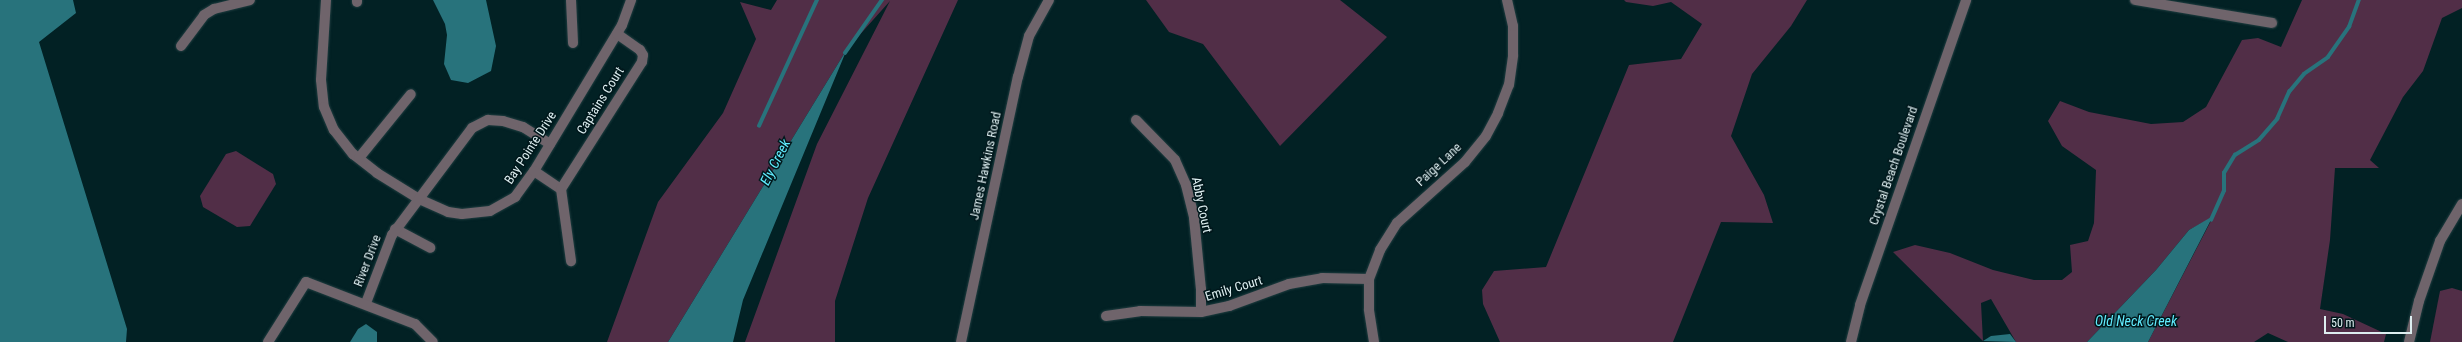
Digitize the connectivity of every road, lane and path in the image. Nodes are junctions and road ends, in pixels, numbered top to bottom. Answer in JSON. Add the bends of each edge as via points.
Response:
{"nodes":[{"id":1,"x":250,"y":0,"type":"edge"},
{"id":2,"x":326,"y":0,"type":"edge"},
{"id":3,"x":571,"y":0,"type":"edge"},
{"id":4,"x":631,"y":0,"type":"edge"},
{"id":5,"x":1049,"y":0,"type":"edge"},
{"id":6,"x":1506,"y":0,"type":"edge"},
{"id":7,"x":1966,"y":0,"type":"edge"},
{"id":8,"x":2135,"y":0,"type":"edge"},
{"id":9,"x":2272,"y":23,"type":"dead end"},
{"id":10,"x":617,"y":34,"type":"junction"},
{"id":11,"x":573,"y":43,"type":"dead end"},
{"id":12,"x":181,"y":46,"type":"dead end"},
{"id":13,"x":411,"y":94,"type":"dead end"},
{"id":14,"x":1136,"y":120,"type":"dead end"},
{"id":15,"x":550,"y":144,"type":"junction"},
{"id":16,"x":359,"y":158,"type":"junction"},
{"id":17,"x":534,"y":172,"type":"junction"},
{"id":18,"x":561,"y":190,"type":"junction"},
{"id":19,"x":419,"y":199,"type":"junction"},
{"id":20,"x":2462,"y":204,"type":"edge"},
{"id":21,"x":395,"y":229,"type":"junction"},
{"id":22,"x":430,"y":248,"type":"dead end"},
{"id":23,"x":571,"y":261,"type":"dead end"},
{"id":24,"x":1369,"y":279,"type":"junction"},
{"id":25,"x":366,"y":304,"type":"junction"},
{"id":26,"x":1201,"y":312,"type":"junction"},
{"id":27,"x":1106,"y":316,"type":"dead end"},
{"id":28,"x":268,"y":342,"type":"edge"},
{"id":29,"x":433,"y":342,"type":"edge"},
{"id":30,"x":961,"y":342,"type":"edge"},
{"id":31,"x":1374,"y":342,"type":"edge"},
{"id":32,"x":1851,"y":342,"type":"edge"},
{"id":33,"x":2409,"y":342,"type":"edge"}],
"edges":[{"from":1,"to":12,"type":"street","via":[[214,9],[204,15]]},
{"from":2,"to":16,"type":"street","name":"Bay Pointe Drive","via":[[320,80],[324,107],[334,130]]},
{"from":3,"to":11,"type":"street"},
{"from":4,"to":10,"type":"street","name":"Bay Pointe Drive"},
{"from":5,"to":30,"type":"street","name":"James Hawkins Road","via":[[1029,36],[1018,77]]},
{"from":6,"to":24,"type":"street","name":"Paige Lane","via":[[1513,26],[1513,55],[1509,85],[1498,113],[1486,136],[1465,162],[1397,223],[1380,250]]},
{"from":7,"to":32,"type":"street","name":"Crystal Beach Boulevard","via":[[1860,305]]},
{"from":8,"to":9,"type":"street"},
{"from":10,"to":15,"type":"street","name":"Bay Pointe Drive"},
{"from":10,"to":18,"type":"street","name":"Captains Court","via":[[640,50],[643,55],[642,62]]},
{"from":13,"to":16,"type":"street"},
{"from":14,"to":26,"type":"street","name":"Abby Court","via":[[1175,160],[1186,185],[1194,218]]},
{"from":15,"to":17,"type":"street","name":"Bay Pointe Drive"},
{"from":15,"to":19,"type":"street","name":"River Drive","via":[[523,127],[503,121],[484,121],[472,128]]},
{"from":16,"to":19,"type":"street","name":"Bay Pointe Drive","via":[[377,173]]},
{"from":17,"to":18,"type":"street"},
{"from":17,"to":19,"type":"street","name":"Bay Pointe Drive","via":[[515,197],[490,211],[478,214],[448,212]]},
{"from":18,"to":23,"type":"street"},
{"from":19,"to":21,"type":"street","name":"River Drive"},
{"from":20,"to":33,"type":"street","via":[[2440,241],[2419,301]]},
{"from":21,"to":22,"type":"street","name":"River Drive"},
{"from":21,"to":25,"type":"street","name":"River Drive"},
{"from":24,"to":26,"type":"street","name":"Emily Court","via":[[1322,278],[1289,284],[1229,306]]},
{"from":24,"to":31,"type":"street","name":"Paige Lane","via":[[1369,309]]},
{"from":25,"to":28,"type":"street","name":"River Drive","via":[[306,282]]},
{"from":25,"to":29,"type":"street","name":"River Drive","via":[[415,324]]},
{"from":26,"to":27,"type":"street","name":"Emily Court","via":[[1140,311]]}]}
